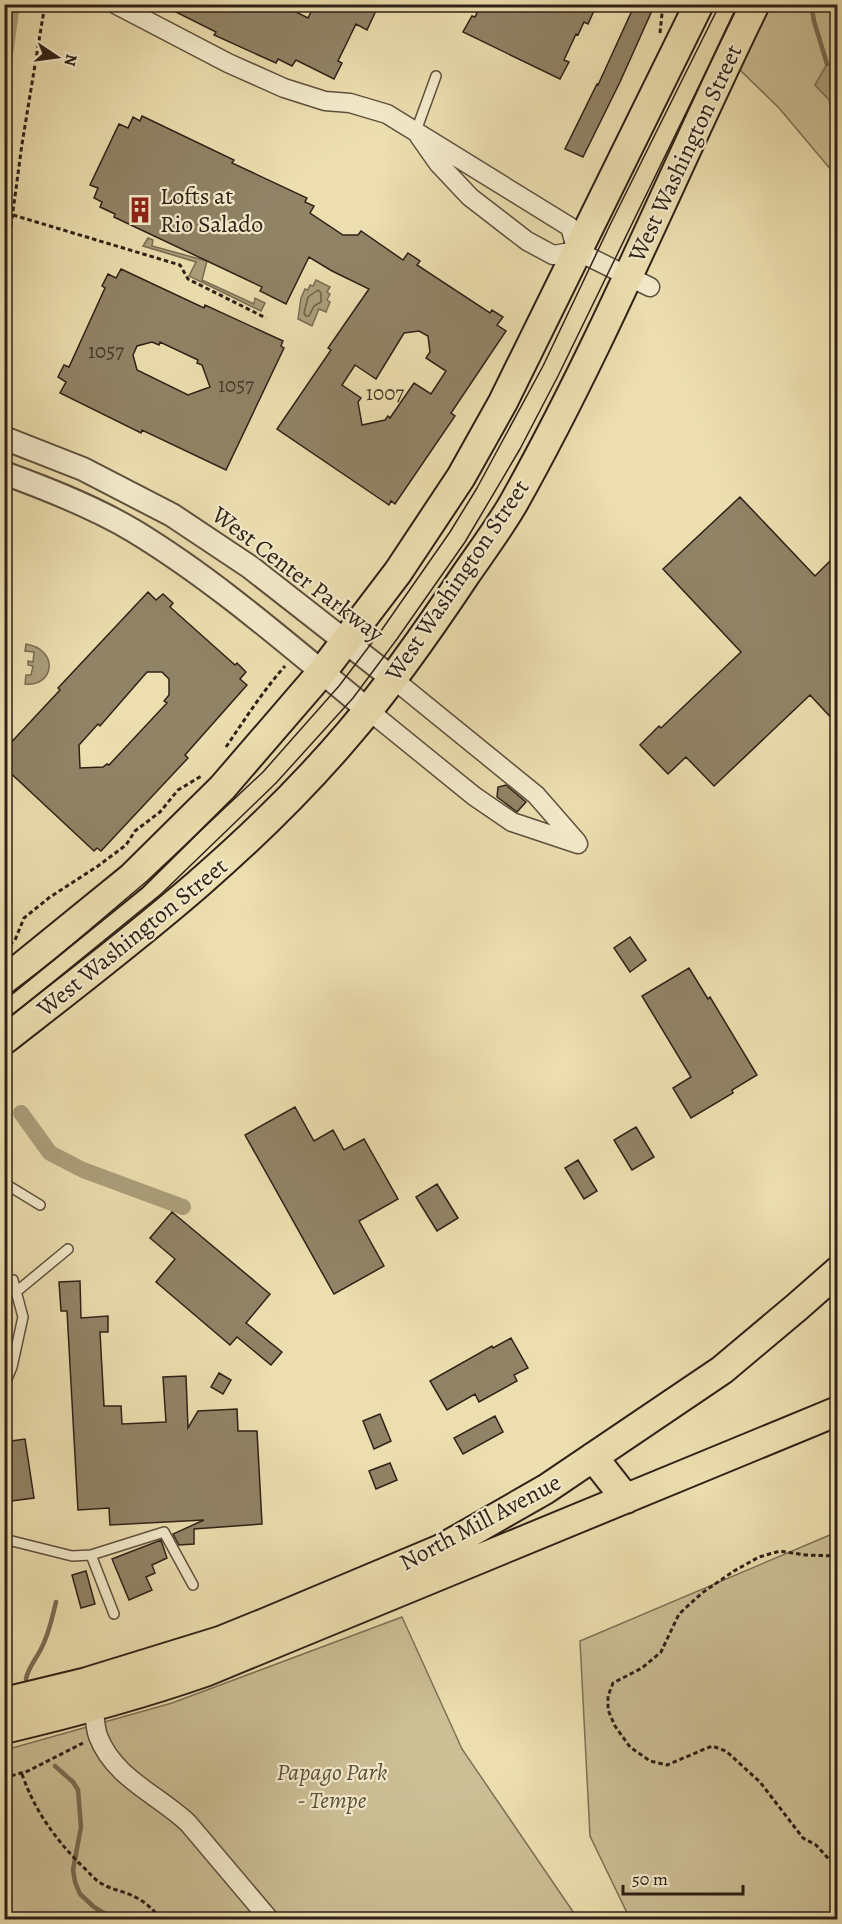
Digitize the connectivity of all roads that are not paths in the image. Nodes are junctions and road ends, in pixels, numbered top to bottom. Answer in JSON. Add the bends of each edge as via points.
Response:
{"nodes":[{"id":1,"x":115,"y":4,"type":"edge"},
{"id":2,"x":699,"y":4,"type":"edge"},
{"id":3,"x":755,"y":4,"type":"edge"},
{"id":4,"x":435,"y":76,"type":"dead end"},
{"id":5,"x":416,"y":131,"type":"junction"},
{"id":6,"x":577,"y":251,"type":"junction"},
{"id":7,"x":639,"y":281,"type":"junction"},
{"id":8,"x":14,"y":442,"type":"edge"},
{"id":9,"x":12,"y":475,"type":"edge"},
{"id":10,"x":345,"y":642,"type":"junction"},
{"id":11,"x":322,"y":672,"type":"junction"},
{"id":12,"x":392,"y":678,"type":"junction"},
{"id":13,"x":368,"y":710,"type":"junction"},
{"id":14,"x":4,"y":981,"type":"edge"},
{"id":15,"x":4,"y":1040,"type":"edge"},
{"id":16,"x":4,"y":1183,"type":"edge"},
{"id":17,"x":40,"y":1205,"type":"dead end"},
{"id":18,"x":68,"y":1249,"type":"dead end"},
{"id":19,"x":837,"y":1271,"type":"edge"},
{"id":20,"x":4,"y":1281,"type":"edge"},
{"id":21,"x":16,"y":1292,"type":"junction"},
{"id":22,"x":4,"y":1386,"type":"edge"},
{"id":23,"x":837,"y":1411,"type":"edge"},
{"id":24,"x":593,"y":1457,"type":"junction"},
{"id":25,"x":626,"y":1499,"type":"junction"},
{"id":26,"x":4,"y":1539,"type":"edge"},
{"id":27,"x":92,"y":1555,"type":"junction"},
{"id":28,"x":193,"y":1585,"type":"dead end"},
{"id":29,"x":114,"y":1614,"type":"dead end"},
{"id":30,"x":90,"y":1695,"type":"junction"},
{"id":31,"x":4,"y":1702,"type":"edge"},
{"id":32,"x":4,"y":1729,"type":"edge"},
{"id":33,"x":270,"y":1920,"type":"edge"}],
"edges":[{"from":1,"to":5,"type":"street","via":[[284,88],[325,101],[380,111]]},
{"from":2,"to":6,"type":"main road","name":"West Washington Street"},
{"from":3,"to":7,"type":"main road","name":"West Washington Street"},
{"from":4,"to":5,"type":"lane"},
{"from":5,"to":6,"type":"street","via":[[570,227]]},
{"from":5,"to":6,"type":"street","via":[[438,163],[503,224],[553,255]]},
{"from":6,"to":7,"type":"street"},
{"from":6,"to":10,"type":"main road","name":"West Washington Street","via":[[503,402],[461,477],[398,572]]},
{"from":7,"to":12,"type":"main road","name":"West Washington Street","via":[[511,507]]},
{"from":8,"to":10,"type":"street","name":"West Center Parkway","via":[[83,469],[172,515],[250,567]]},
{"from":9,"to":11,"type":"street","name":"West Center Parkway","via":[[100,514],[164,550]]},
{"from":10,"to":11,"type":"main road","name":"West Washington Street"},
{"from":10,"to":12,"type":"street","name":"West Center Parkway"},
{"from":11,"to":13,"type":"street","name":"West Center Parkway"},
{"from":11,"to":14,"type":"main road","name":"West Washington Street","via":[[222,788],[132,877]]},
{"from":12,"to":13,"type":"main road","name":"West Washington Street"},
{"from":12,"to":13,"type":"street","name":"West Center Parkway","via":[[536,795],[578,844],[512,822]]},
{"from":13,"to":15,"type":"main road","name":"West Washington Street","via":[[301,786],[225,862],[178,904]]},
{"from":16,"to":17,"type":"lane"},
{"from":18,"to":21,"type":"lane"},
{"from":19,"to":24,"type":"main road","name":"North Mill Avenue","via":[[722,1370]]},
{"from":20,"to":21,"type":"lane","via":[[13,1280]]},
{"from":21,"to":22,"type":"lane","via":[[23,1317]]},
{"from":23,"to":25,"type":"main road","name":"North Mill Avenue"},
{"from":24,"to":25,"type":"main road"},
{"from":24,"to":30,"type":"main road","name":"North Mill Avenue","via":[[546,1489],[441,1549],[167,1659]]},
{"from":25,"to":30,"type":"main road","name":"North Mill Avenue","via":[[205,1672],[154,1690]]},
{"from":26,"to":27,"type":"lane","via":[[72,1556]]},
{"from":27,"to":28,"type":"lane","via":[[164,1532]]},
{"from":27,"to":29,"type":"lane"},
{"from":30,"to":31,"type":"main road","name":"North Mill Avenue"},
{"from":30,"to":32,"type":"main road","name":"North Mill Avenue"},
{"from":30,"to":33,"type":"street","via":[[98,1734],[110,1759],[134,1783],[188,1823]]}]}
